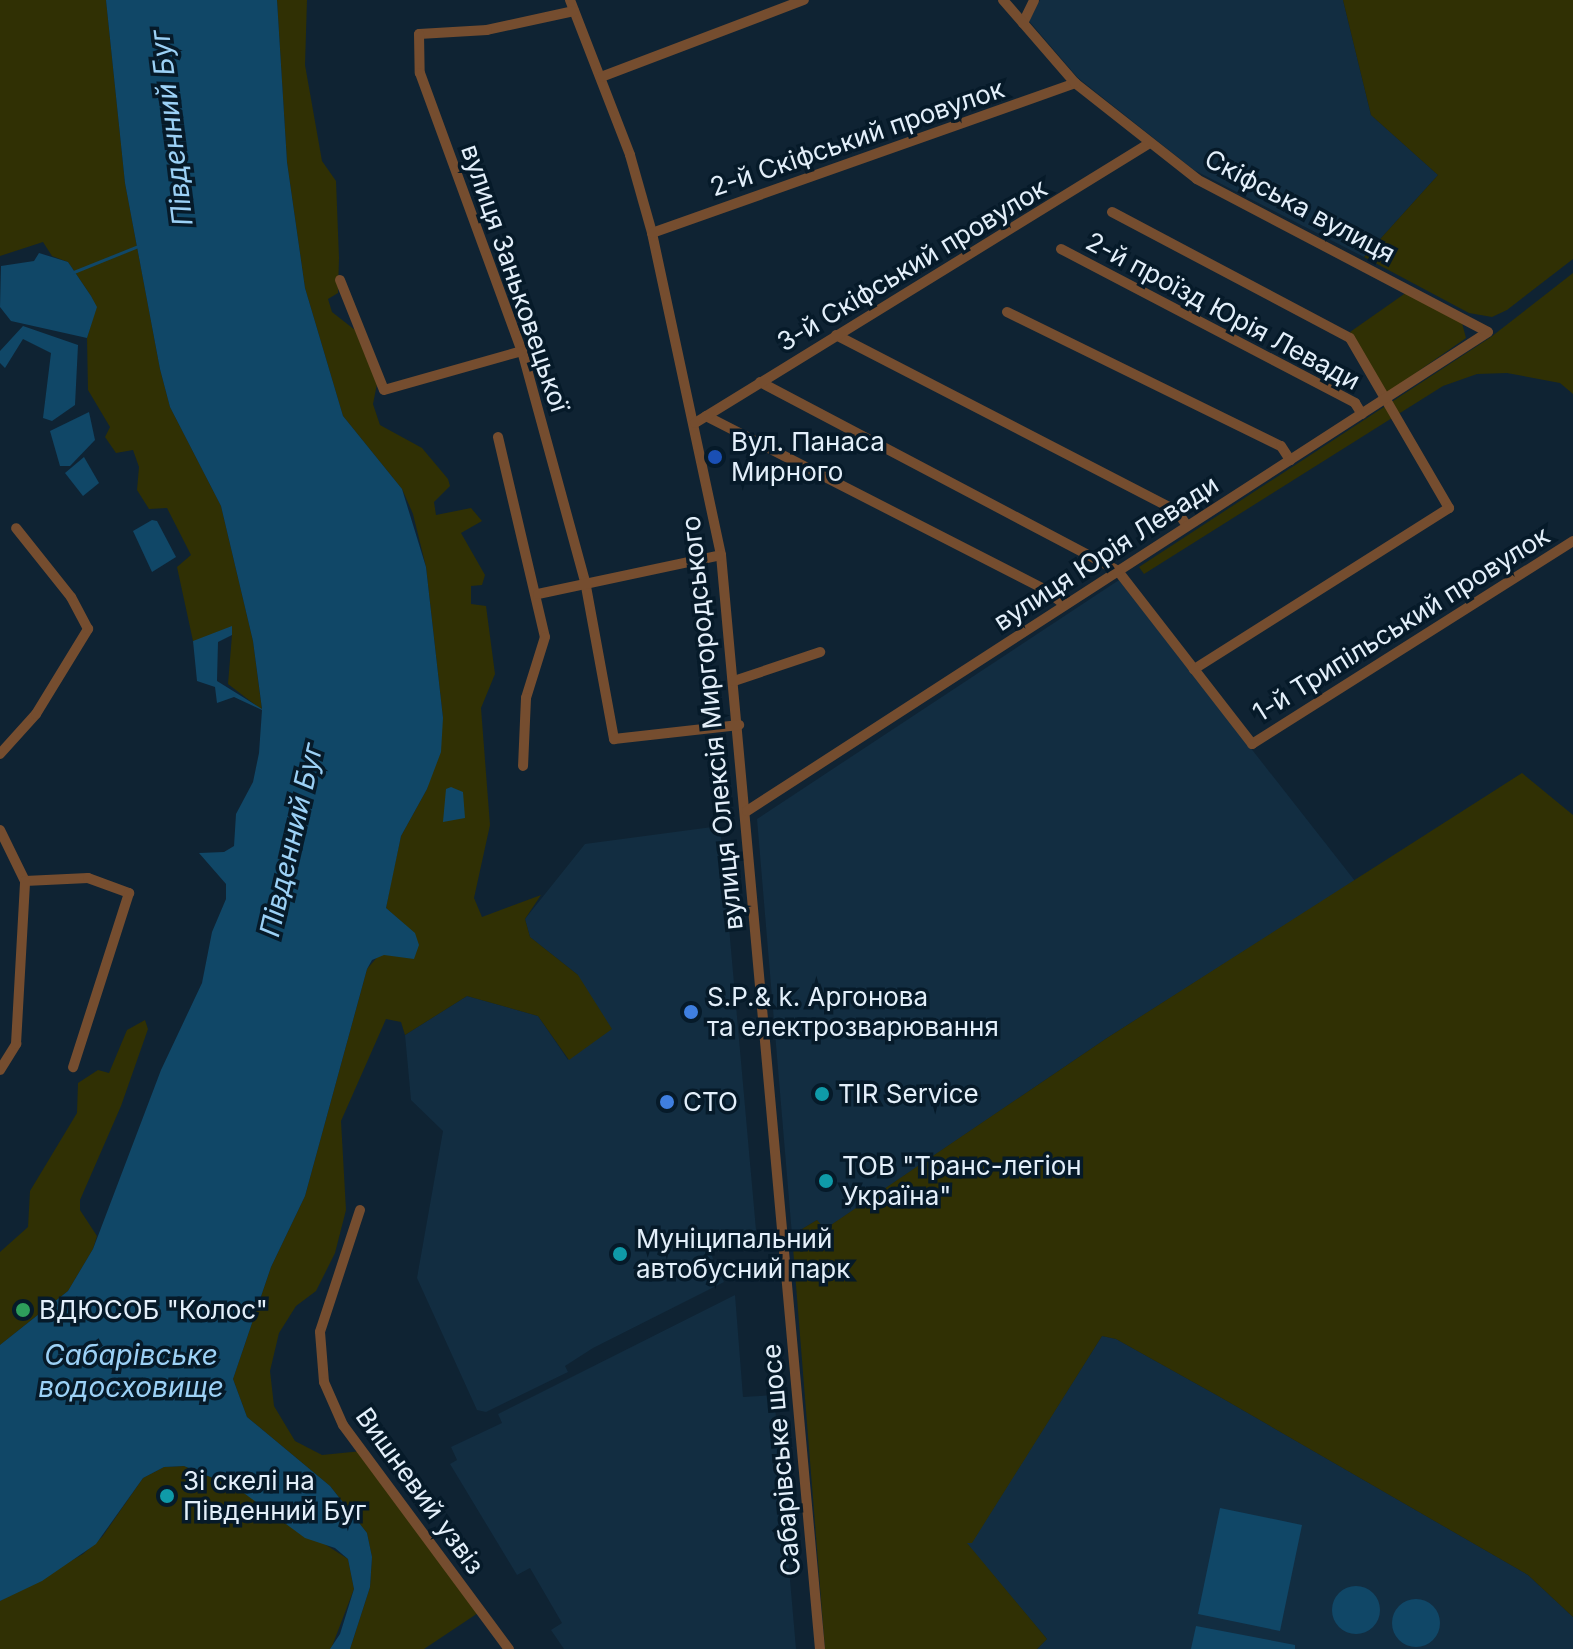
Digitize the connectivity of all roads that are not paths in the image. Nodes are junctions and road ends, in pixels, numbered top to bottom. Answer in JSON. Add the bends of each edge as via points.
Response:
{"nodes":[{"id":1,"x":804,"y":0,"type":"edge"},
{"id":2,"x":1003,"y":0,"type":"edge"},
{"id":3,"x":1034,"y":0,"type":"edge"},
{"id":4,"x":572,"y":6,"type":"edge"},
{"id":5,"x":1023,"y":23,"type":"junction"},
{"id":6,"x":601,"y":77,"type":"junction"},
{"id":7,"x":1075,"y":83,"type":"junction"},
{"id":8,"x":1150,"y":143,"type":"junction"},
{"id":9,"x":1112,"y":212,"type":"dead end"},
{"id":10,"x":652,"y":233,"type":"junction"},
{"id":11,"x":1061,"y":249,"type":"dead end"},
{"id":12,"x":340,"y":280,"type":"dead end"},
{"id":13,"x":1007,"y":312,"type":"dead end"},
{"id":14,"x":1488,"y":332,"type":"joint"},
{"id":15,"x":836,"y":335,"type":"junction"},
{"id":16,"x":522,"y":351,"type":"junction"},
{"id":17,"x":760,"y":382,"type":"junction"},
{"id":18,"x":1386,"y":399,"type":"junction"},
{"id":19,"x":1362,"y":414,"type":"junction"},
{"id":20,"x":706,"y":416,"type":"junction"},
{"id":21,"x":695,"y":423,"type":"junction"},
{"id":22,"x":498,"y":437,"type":"dead end"},
{"id":23,"x":1290,"y":460,"type":"junction"},
{"id":24,"x":1187,"y":526,"type":"junction"},
{"id":25,"x":16,"y":528,"type":"dead end"},
{"id":26,"x":1573,"y":541,"type":"edge"},
{"id":27,"x":721,"y":555,"type":"junction"},
{"id":28,"x":1118,"y":571,"type":"junction"},
{"id":29,"x":585,"y":581,"type":"junction"},
{"id":30,"x":538,"y":594,"type":"junction"},
{"id":31,"x":1065,"y":605,"type":"junction"},
{"id":32,"x":820,"y":652,"type":"dead end"},
{"id":33,"x":1194,"y":669,"type":"junction"},
{"id":34,"x":734,"y":681,"type":"junction"},
{"id":35,"x":739,"y":725,"type":"junction"},
{"id":36,"x":0,"y":754,"type":"edge"},
{"id":37,"x":523,"y":766,"type":"dead end"},
{"id":38,"x":747,"y":811,"type":"junction"},
{"id":39,"x":0,"y":830,"type":"edge"},
{"id":40,"x":25,"y":881,"type":"junction"},
{"id":41,"x":73,"y":1067,"type":"dead end"},
{"id":42,"x":0,"y":1070,"type":"edge"},
{"id":43,"x":360,"y":1210,"type":"dead end"},
{"id":44,"x":786,"y":1268,"type":"joint"},
{"id":45,"x":509,"y":1649,"type":"edge"},
{"id":46,"x":820,"y":1649,"type":"edge"}],
"edges":[{"from":1,"to":6,"type":"street"},
{"from":2,"to":5,"type":"street","name":"Скіфська вулиця"},
{"from":3,"to":5,"type":"street"},
{"from":4,"to":6,"type":"street","name":"вулиця Олексія Миргородського"},
{"from":4,"to":16,"type":"street","name":"вулиця Заньковецької","via":[[487,30],[422,33],[416,39],[420,73]]},
{"from":5,"to":7,"type":"street","name":"Скіфська вулиця"},
{"from":6,"to":10,"type":"street","name":"вулиця Олексія Миргородського"},
{"from":7,"to":8,"type":"street","name":"Скіфська вулиця"},
{"from":7,"to":10,"type":"street","name":"2-й Скіфський провулок"},
{"from":8,"to":14,"type":"street","name":"Скіфська вулиця","via":[[1197,179]]},
{"from":8,"to":15,"type":"street","name":"3-й Скіфський провулок"},
{"from":9,"to":18,"type":"street","via":[[1338,329],[1350,338]]},
{"from":10,"to":21,"type":"street","name":"вулиця Олексія Миргородського"},
{"from":11,"to":19,"type":"street","name":"2-й проїзд Юрія Левади","via":[[1355,403]]},
{"from":12,"to":16,"type":"street","via":[[384,390]]},
{"from":13,"to":23,"type":"street","via":[[1281,446]]},
{"from":14,"to":18,"type":"street","name":"вулиця Юрія Левади"},
{"from":15,"to":17,"type":"street","name":"3-й Скіфський провулок"},
{"from":15,"to":24,"type":"street","via":[[1177,511]]},
{"from":16,"to":29,"type":"street","name":"вулиця Заньковецької"},
{"from":17,"to":20,"type":"street","name":"3-й Скіфський провулок"},
{"from":17,"to":28,"type":"street"},
{"from":18,"to":19,"type":"street","name":"вулиця Юрія Левади"},
{"from":18,"to":33,"type":"street","via":[[1449,508]]},
{"from":19,"to":23,"type":"street","name":"вулиця Юрія Левади"},
{"from":20,"to":21,"type":"street","name":"3-й Скіфський провулок"},
{"from":20,"to":31,"type":"street","via":[[1044,589]]},
{"from":21,"to":27,"type":"street","name":"вулиця Олексія Миргородського"},
{"from":22,"to":30,"type":"street"},
{"from":23,"to":24,"type":"street","name":"вулиця Юрія Левади"},
{"from":24,"to":28,"type":"street","name":"вулиця Юрія Левади"},
{"from":25,"to":36,"type":"street","via":[[71,597],[88,629],[36,714]]},
{"from":26,"to":33,"type":"street","name":"1-й Трипільський провулок","via":[[1252,744]]},
{"from":27,"to":29,"type":"street"},
{"from":27,"to":34,"type":"street","name":"вулиця Олексія Миргородського"},
{"from":28,"to":31,"type":"street","name":"вулиця Юрія Левади"},
{"from":28,"to":33,"type":"street"},
{"from":29,"to":30,"type":"street"},
{"from":29,"to":35,"type":"street","name":"вулиця Заньковецької","via":[[614,739]]},
{"from":30,"to":37,"type":"street","via":[[545,637],[526,698]]},
{"from":31,"to":38,"type":"street","name":"вулиця Юрія Левади"},
{"from":32,"to":34,"type":"street"},
{"from":34,"to":35,"type":"street","name":"вулиця Олексія Миргородського"},
{"from":35,"to":38,"type":"street","name":"вулиця Олексія Миргородського"},
{"from":38,"to":44,"type":"street","name":"вулиця Олексія Миргородського"},
{"from":39,"to":40,"type":"street"},
{"from":40,"to":41,"type":"street","via":[[88,878],[129,893]]},
{"from":40,"to":42,"type":"street","via":[[16,1044]]},
{"from":43,"to":45,"type":"street","name":"Вишневий узвіз","via":[[320,1332],[324,1382],[343,1425]]},
{"from":44,"to":46,"type":"street","name":"Сабарівське шосе"}]}
